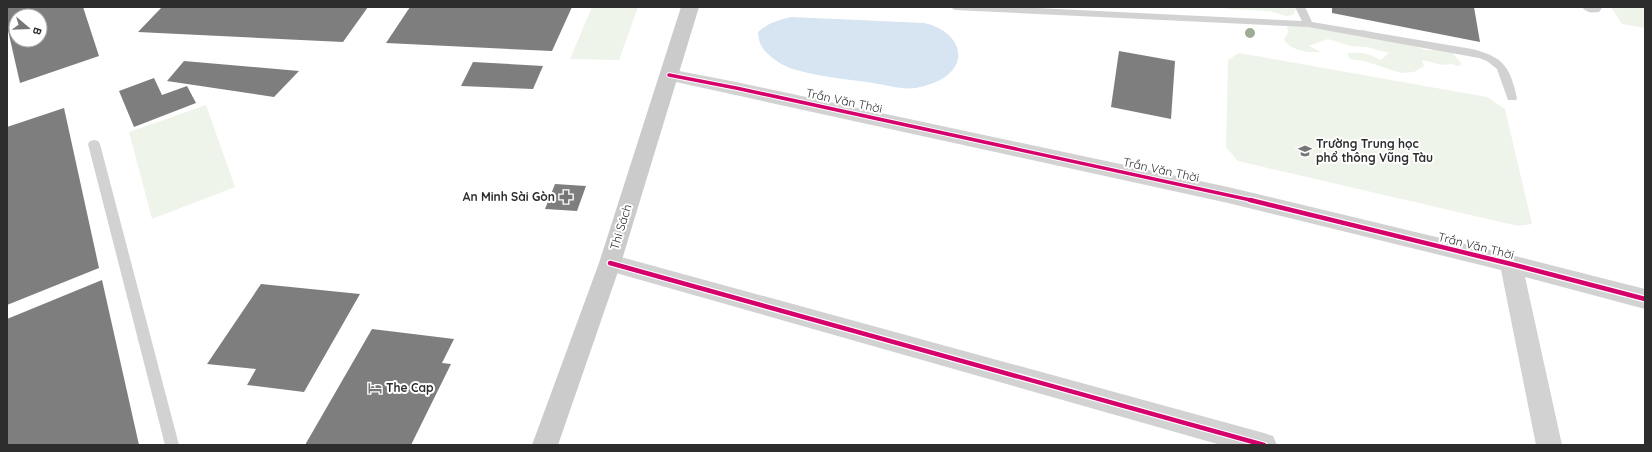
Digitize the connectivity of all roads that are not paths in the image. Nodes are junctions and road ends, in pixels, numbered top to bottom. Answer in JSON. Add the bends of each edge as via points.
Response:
{"nodes":[{"id":1,"x":690,"y":7,"type":"edge"},
{"id":2,"x":955,"y":7,"type":"edge"},
{"id":3,"x":1300,"y":7,"type":"edge"},
{"id":4,"x":1308,"y":24,"type":"junction"},
{"id":5,"x":669,"y":75,"type":"junction"},
{"id":6,"x":1512,"y":98,"type":"dead end"},
{"id":7,"x":94,"y":144,"type":"dead end"},
{"id":8,"x":610,"y":263,"type":"junction"},
{"id":9,"x":1511,"y":264,"type":"junction"},
{"id":10,"x":1645,"y":299,"type":"edge"},
{"id":11,"x":172,"y":445,"type":"edge"},
{"id":12,"x":545,"y":445,"type":"edge"},
{"id":13,"x":1264,"y":445,"type":"edge"},
{"id":14,"x":1549,"y":445,"type":"edge"}],
"edges":[{"from":1,"to":5,"type":"street","name":"Thi Sách"},
{"from":2,"to":4,"type":"lane"},
{"from":3,"to":4,"type":"lane"},
{"from":4,"to":6,"type":"lane","via":[[1486,56],[1506,73]]},
{"from":5,"to":8,"type":"street","name":"Thi Sách"},
{"from":5,"to":9,"type":"street","name":"Trần Văn Thời","via":[[1221,194]]},
{"from":7,"to":11,"type":"lane"},
{"from":8,"to":12,"type":"street","name":"Thi Sách"},
{"from":8,"to":13,"type":"street"},
{"from":9,"to":10,"type":"street","name":"Trần Văn Thời"},
{"from":9,"to":14,"type":"street"}]}
